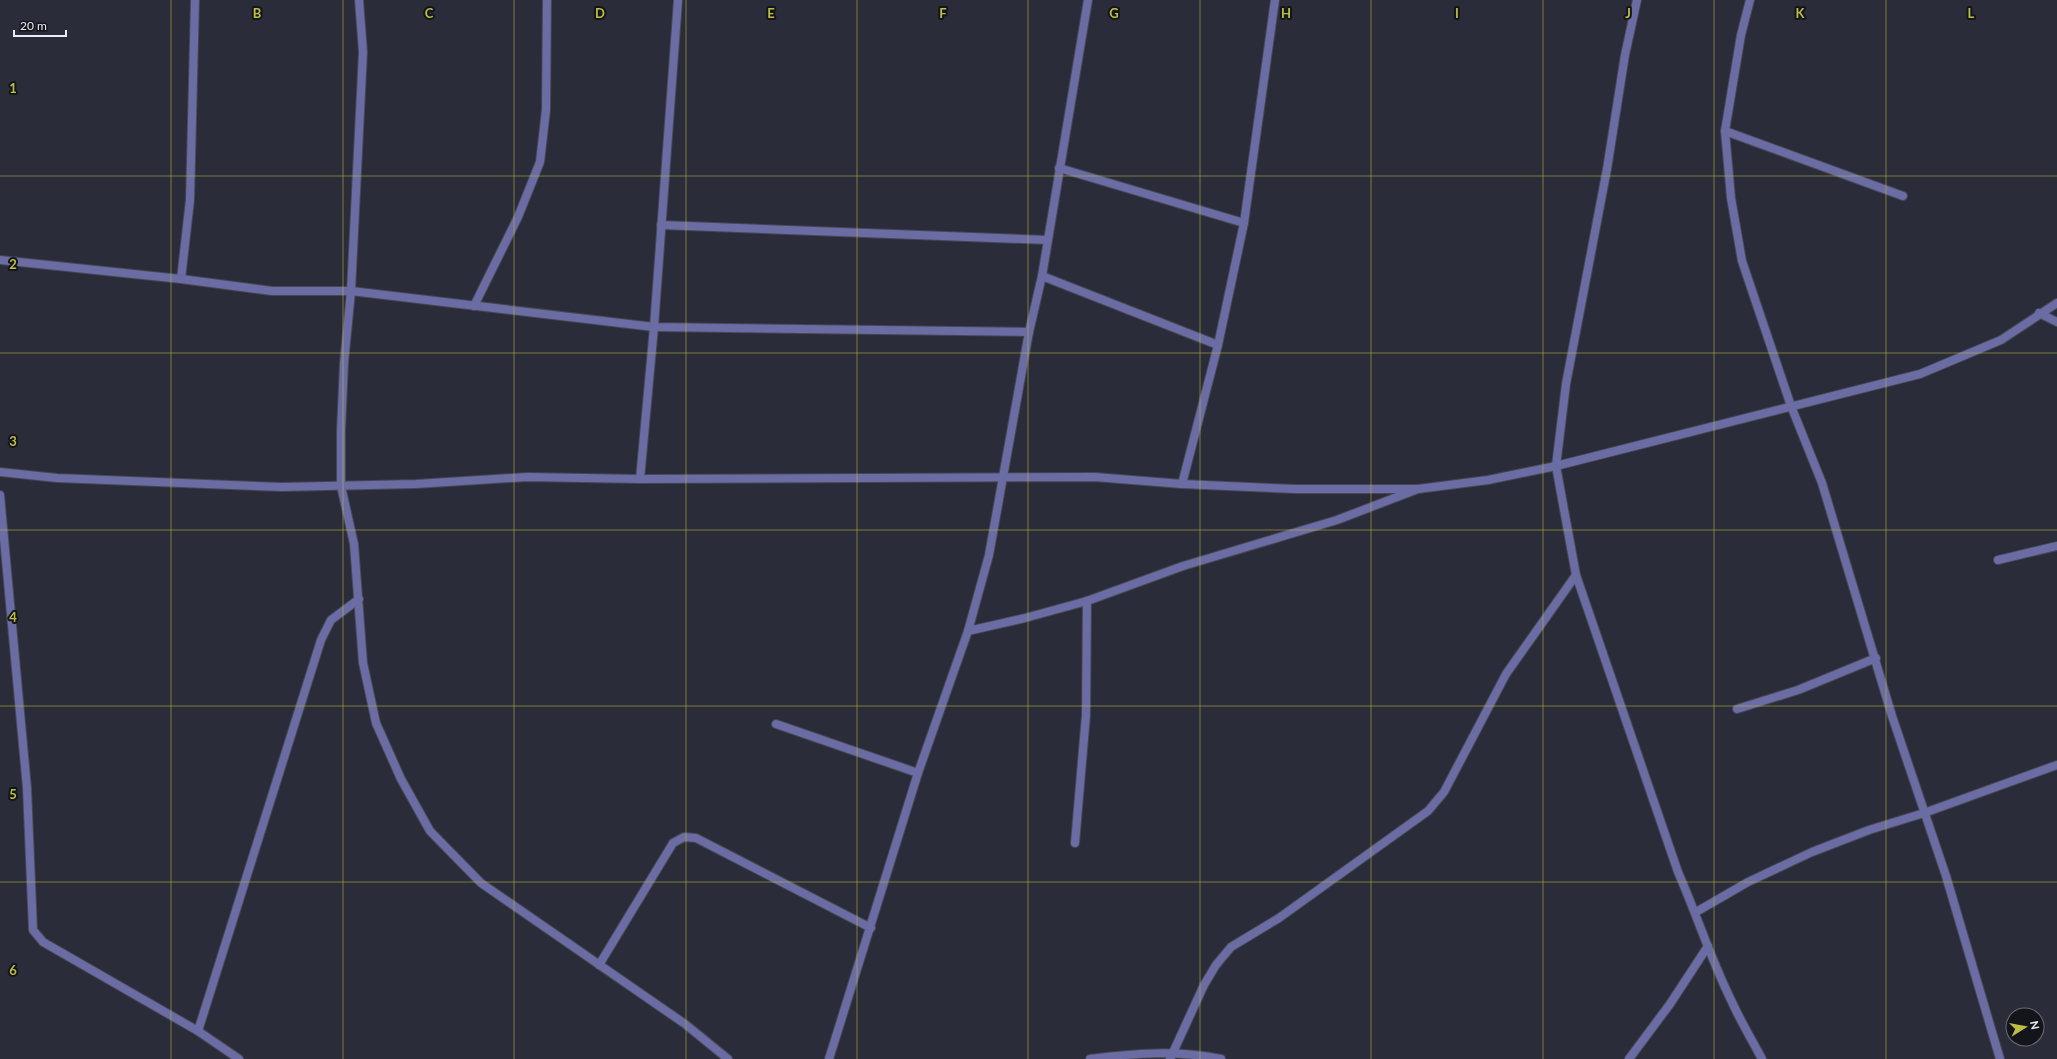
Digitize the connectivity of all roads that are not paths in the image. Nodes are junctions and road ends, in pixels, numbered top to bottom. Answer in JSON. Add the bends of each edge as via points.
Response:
{"nodes":[{"id":1,"x":195,"y":0,"type":"edge"},
{"id":2,"x":359,"y":0,"type":"edge"},
{"id":3,"x":547,"y":0,"type":"edge"},
{"id":4,"x":678,"y":0,"type":"edge"},
{"id":5,"x":1088,"y":0,"type":"edge"},
{"id":6,"x":1276,"y":0,"type":"edge"},
{"id":7,"x":1637,"y":0,"type":"edge"},
{"id":8,"x":1750,"y":0,"type":"edge"},
{"id":9,"x":1725,"y":131,"type":"junction"},
{"id":10,"x":1059,"y":168,"type":"junction"},
{"id":11,"x":1903,"y":196,"type":"dead end"},
{"id":12,"x":1244,"y":223,"type":"junction"},
{"id":13,"x":661,"y":226,"type":"junction"},
{"id":14,"x":1047,"y":240,"type":"junction"},
{"id":15,"x":0,"y":260,"type":"edge"},
{"id":16,"x":1042,"y":276,"type":"junction"},
{"id":17,"x":181,"y":279,"type":"junction"},
{"id":18,"x":351,"y":292,"type":"junction"},
{"id":19,"x":2057,"y":303,"type":"edge"},
{"id":20,"x":474,"y":306,"type":"junction"},
{"id":21,"x":2039,"y":313,"type":"junction"},
{"id":22,"x":2057,"y":322,"type":"edge"},
{"id":23,"x":654,"y":327,"type":"junction"},
{"id":24,"x":1029,"y":332,"type":"junction"},
{"id":25,"x":1218,"y":345,"type":"junction"},
{"id":26,"x":1792,"y":406,"type":"junction"},
{"id":27,"x":1556,"y":466,"type":"junction"},
{"id":28,"x":0,"y":472,"type":"edge"},
{"id":29,"x":640,"y":479,"type":"junction"},
{"id":30,"x":1004,"y":479,"type":"junction"},
{"id":31,"x":1182,"y":484,"type":"junction"},
{"id":32,"x":342,"y":486,"type":"junction"},
{"id":33,"x":1418,"y":489,"type":"junction"},
{"id":34,"x":0,"y":495,"type":"edge"},
{"id":35,"x":2057,"y":546,"type":"edge"},
{"id":36,"x":1998,"y":560,"type":"dead end"},
{"id":37,"x":1576,"y":575,"type":"junction"},
{"id":38,"x":359,"y":599,"type":"junction"},
{"id":39,"x":1087,"y":601,"type":"junction"},
{"id":40,"x":968,"y":631,"type":"junction"},
{"id":41,"x":1876,"y":658,"type":"junction"},
{"id":42,"x":1736,"y":709,"type":"dead end"},
{"id":43,"x":776,"y":724,"type":"dead end"},
{"id":44,"x":2057,"y":765,"type":"edge"},
{"id":45,"x":918,"y":773,"type":"junction"},
{"id":46,"x":1924,"y":813,"type":"junction"},
{"id":47,"x":1075,"y":843,"type":"dead end"},
{"id":48,"x":1696,"y":912,"type":"junction"},
{"id":49,"x":871,"y":928,"type":"junction"},
{"id":50,"x":1708,"y":946,"type":"junction"},
{"id":51,"x":599,"y":965,"type":"junction"},
{"id":52,"x":198,"y":1031,"type":"junction"},
{"id":53,"x":1171,"y":1056,"type":"edge"},
{"id":54,"x":239,"y":1059,"type":"edge"},
{"id":55,"x":728,"y":1059,"type":"edge"},
{"id":56,"x":829,"y":1059,"type":"edge"},
{"id":57,"x":1090,"y":1059,"type":"edge"},
{"id":58,"x":1221,"y":1059,"type":"edge"},
{"id":59,"x":1629,"y":1059,"type":"edge"},
{"id":60,"x":1762,"y":1059,"type":"edge"},
{"id":61,"x":2000,"y":1059,"type":"edge"}],
"edges":[{"from":1,"to":17,"type":"street","via":[[190,193]]},
{"from":2,"to":18,"type":"street","via":[[363,52]]},
{"from":3,"to":20,"type":"street","via":[[546,110],[540,162],[518,217]]},
{"from":4,"to":13,"type":"street"},
{"from":5,"to":10,"type":"street"},
{"from":6,"to":12,"type":"street"},
{"from":7,"to":27,"type":"street","via":[[1566,384]]},
{"from":8,"to":9,"type":"street","via":[[1741,36]]},
{"from":9,"to":11,"type":"street"},
{"from":9,"to":26,"type":"street","via":[[1731,198],[1742,262]]},
{"from":10,"to":12,"type":"street"},
{"from":10,"to":14,"type":"street"},
{"from":12,"to":25,"type":"street"},
{"from":13,"to":14,"type":"street"},
{"from":13,"to":23,"type":"street"},
{"from":14,"to":16,"type":"street"},
{"from":15,"to":17,"type":"street"},
{"from":16,"to":24,"type":"street"},
{"from":16,"to":25,"type":"street"},
{"from":17,"to":18,"type":"street","via":[[272,291]]},
{"from":18,"to":20,"type":"street"},
{"from":18,"to":32,"type":"street","via":[[344,363]]},
{"from":19,"to":21,"type":"street"},
{"from":20,"to":23,"type":"street"},
{"from":21,"to":22,"type":"street"},
{"from":21,"to":26,"type":"street","via":[[2001,340],[1920,374]]},
{"from":23,"to":24,"type":"street"},
{"from":23,"to":29,"type":"street"},
{"from":24,"to":30,"type":"street"},
{"from":25,"to":31,"type":"street"},
{"from":26,"to":27,"type":"street"},
{"from":26,"to":41,"type":"street","via":[[1822,483]]},
{"from":27,"to":33,"type":"street","via":[[1488,480]]},
{"from":27,"to":37,"type":"street"},
{"from":28,"to":32,"type":"street","via":[[64,478],[282,487]]},
{"from":29,"to":30,"type":"street"},
{"from":29,"to":32,"type":"street","via":[[527,477]]},
{"from":30,"to":31,"type":"street","via":[[1095,477]]},
{"from":30,"to":40,"type":"street","via":[[989,555]]},
{"from":31,"to":33,"type":"street","via":[[1295,489]]},
{"from":32,"to":38,"type":"street","via":[[354,544]]},
{"from":33,"to":39,"type":"street","via":[[1337,520],[1183,566]]},
{"from":34,"to":52,"type":"street","via":[[27,788],[33,930],[43,942]]},
{"from":35,"to":36,"type":"street"},
{"from":37,"to":48,"type":"street","via":[[1678,872]]},
{"from":37,"to":53,"type":"street","via":[[1506,674],[1444,792],[1428,811],[1279,918],[1231,947],[1204,985]]},
{"from":38,"to":51,"type":"street","via":[[362,663],[376,723],[401,779],[430,831],[480,883]]},
{"from":38,"to":52,"type":"street","via":[[331,620],[322,640]]},
{"from":39,"to":40,"type":"street"},
{"from":39,"to":47,"type":"street","via":[[1086,715]]},
{"from":40,"to":45,"type":"street"},
{"from":41,"to":42,"type":"street","via":[[1798,690]]},
{"from":41,"to":46,"type":"street"},
{"from":43,"to":45,"type":"street"},
{"from":44,"to":46,"type":"street"},
{"from":45,"to":49,"type":"street"},
{"from":46,"to":48,"type":"street","via":[[1869,830],[1812,852],[1748,882]]},
{"from":46,"to":61,"type":"street","via":[[1946,876]]},
{"from":48,"to":50,"type":"street"},
{"from":49,"to":51,"type":"street","via":[[696,838],[684,837],[673,843]]},
{"from":49,"to":56,"type":"street"},
{"from":50,"to":59,"type":"street","via":[[1670,1004]]},
{"from":50,"to":60,"type":"street","via":[[1732,1002]]},
{"from":51,"to":55,"type":"street","via":[[685,1024]]},
{"from":52,"to":54,"type":"street"},
{"from":53,"to":57,"type":"street","via":[[1148,1052]]},
{"from":53,"to":58,"type":"street","via":[[1207,1056]]}]}
